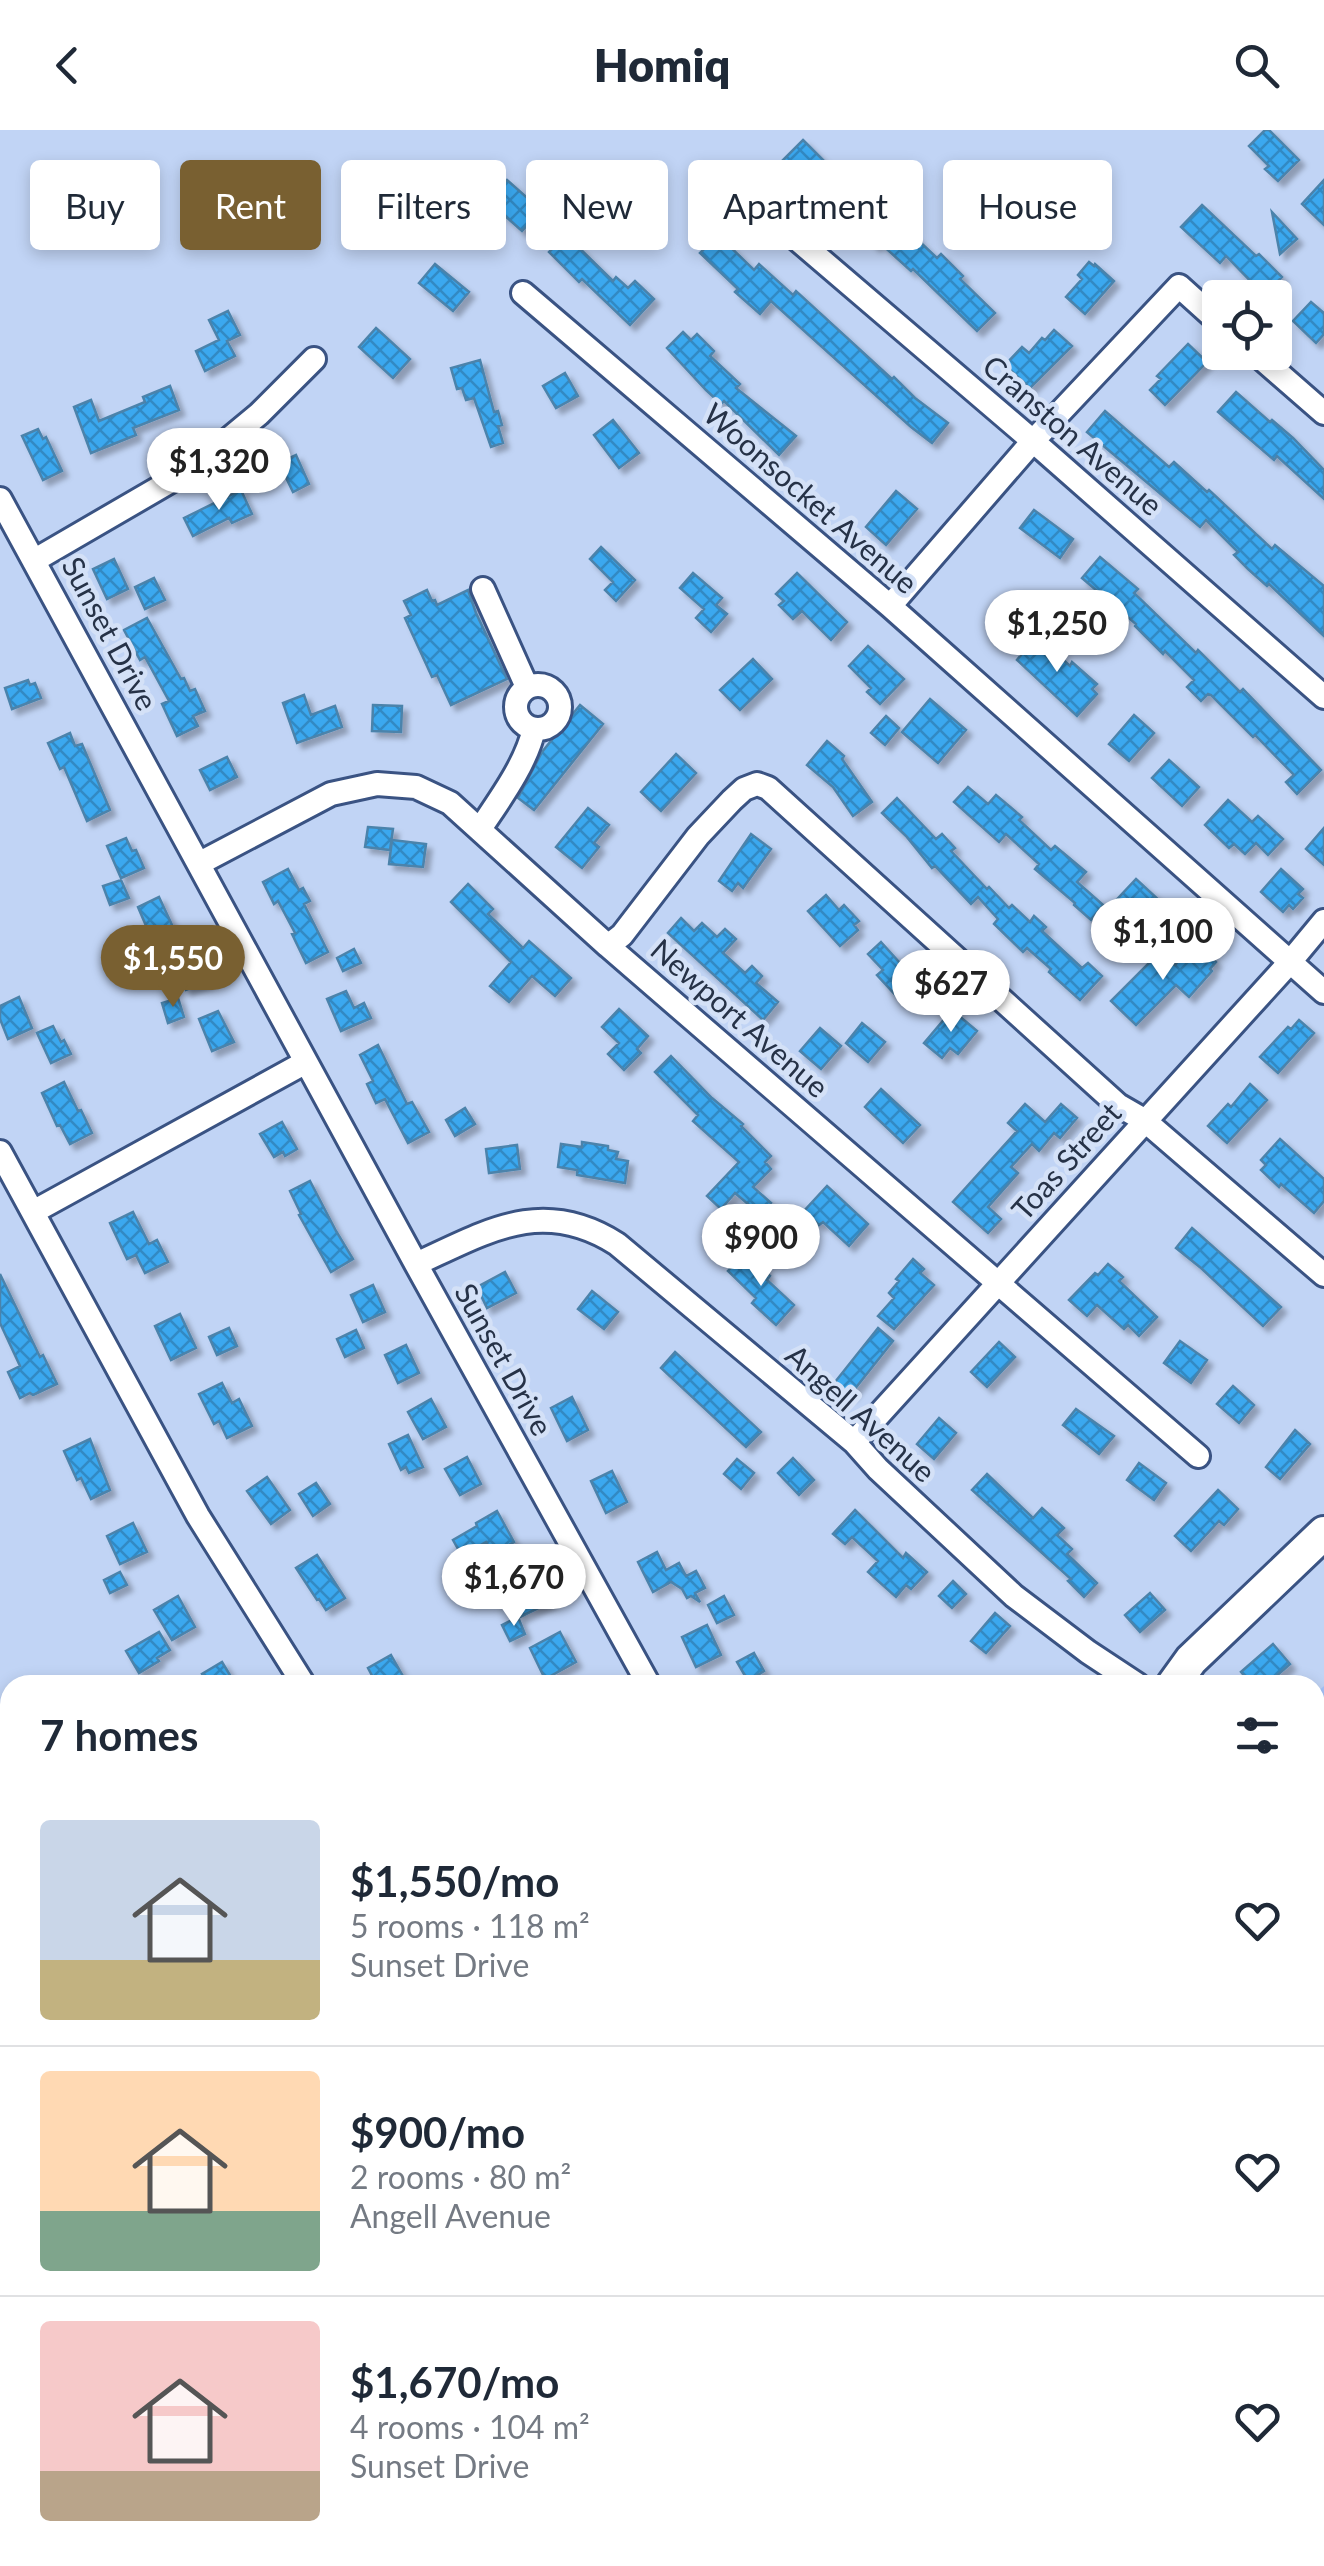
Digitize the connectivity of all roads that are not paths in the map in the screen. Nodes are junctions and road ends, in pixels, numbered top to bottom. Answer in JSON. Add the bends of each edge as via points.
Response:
{"nodes":[{"id":1,"x":810,"y":250,"type":"edge"},
{"id":2,"x":523,"y":293,"type":"dead end"},
{"id":3,"x":1202,"y":307,"type":"edge"},
{"id":4,"x":314,"y":358,"type":"dead end"},
{"id":5,"x":1274,"y":370,"type":"edge"},
{"id":6,"x":1324,"y":414,"type":"edge"},
{"id":7,"x":1033,"y":441,"type":"junction"},
{"id":8,"x":0,"y":499,"type":"edge"},
{"id":9,"x":35,"y":560,"type":"junction"},
{"id":10,"x":483,"y":588,"type":"dead end"},
{"id":11,"x":890,"y":606,"type":"junction"},
{"id":12,"x":527,"y":687,"type":"junction"},
{"id":13,"x":1324,"y":697,"type":"edge"},
{"id":14,"x":534,"y":729,"type":"junction"},
{"id":15,"x":480,"y":829,"type":"junction"},
{"id":16,"x":200,"y":864,"type":"junction"},
{"id":17,"x":1324,"y":922,"type":"edge"},
{"id":18,"x":608,"y":946,"type":"junction"},
{"id":19,"x":1290,"y":962,"type":"junction"},
{"id":20,"x":1324,"y":992,"type":"edge"},
{"id":21,"x":306,"y":1062,"type":"junction"},
{"id":22,"x":1144,"y":1120,"type":"junction"},
{"id":23,"x":0,"y":1152,"type":"edge"},
{"id":24,"x":32,"y":1212,"type":"junction"},
{"id":25,"x":416,"y":1264,"type":"junction"},
{"id":26,"x":1324,"y":1275,"type":"edge"},
{"id":27,"x":998,"y":1282,"type":"junction"},
{"id":28,"x":854,"y":1442,"type":"junction"},
{"id":29,"x":1198,"y":1456,"type":"dead end"},
{"id":30,"x":1324,"y":1533,"type":"edge"},
{"id":31,"x":298,"y":1675,"type":"edge"},
{"id":32,"x":642,"y":1675,"type":"edge"},
{"id":33,"x":1123,"y":1675,"type":"edge"},
{"id":34,"x":1180,"y":1675,"type":"edge"}],
"edges":[{"from":1,"to":7,"type":"street","name":"Cranston Avenue"},
{"from":2,"to":11,"type":"street","name":"Woonsocket Avenue"},
{"from":3,"to":7,"type":"street","via":[[1178,286]]},
{"from":4,"to":9,"type":"street","via":[[195,467]]},
{"from":5,"to":6,"type":"street"},
{"from":7,"to":11,"type":"street"},
{"from":7,"to":13,"type":"street","name":"Cranston Avenue"},
{"from":8,"to":9,"type":"street","name":"Sunset Drive"},
{"from":9,"to":16,"type":"street","name":"Sunset Drive"},
{"from":10,"to":12,"type":"street"},
{"from":11,"to":19,"type":"street","name":"Woonsocket Avenue"},
{"from":12,"to":14,"type":"street","via":[[516,710]]},
{"from":12,"to":14,"type":"street","via":[[548,686],[560,704],[552,724]]},
{"from":14,"to":15,"type":"street"},
{"from":15,"to":16,"type":"street","name":"Newport Avenue","via":[[416,787],[377,784],[331,794]]},
{"from":15,"to":18,"type":"street","name":"Newport Avenue"},
{"from":16,"to":21,"type":"street","name":"Sunset Drive"},
{"from":17,"to":19,"type":"street","name":"Toas Street"},
{"from":18,"to":22,"type":"street","via":[[698,836],[744,788],[757,784],[1118,1105]]},
{"from":18,"to":27,"type":"street","name":"Newport Avenue"},
{"from":19,"to":20,"type":"street","name":"Woonsocket Avenue"},
{"from":19,"to":22,"type":"street","name":"Toas Street"},
{"from":21,"to":24,"type":"street"},
{"from":21,"to":25,"type":"street","name":"Sunset Drive"},
{"from":22,"to":26,"type":"street"},
{"from":22,"to":27,"type":"street","name":"Toas Street"},
{"from":23,"to":24,"type":"street"},
{"from":24,"to":31,"type":"street","via":[[198,1516]]},
{"from":25,"to":28,"type":"street","name":"Angell Avenue","via":[[492,1229],[531,1220],[597,1232]]},
{"from":25,"to":32,"type":"street","name":"Sunset Drive"},
{"from":27,"to":28,"type":"street","name":"Toas Street"},
{"from":27,"to":29,"type":"street","name":"Newport Avenue"},
{"from":28,"to":33,"type":"street","name":"Angell Avenue","via":[[1014,1596]]},
{"from":30,"to":34,"type":"street"}]}
